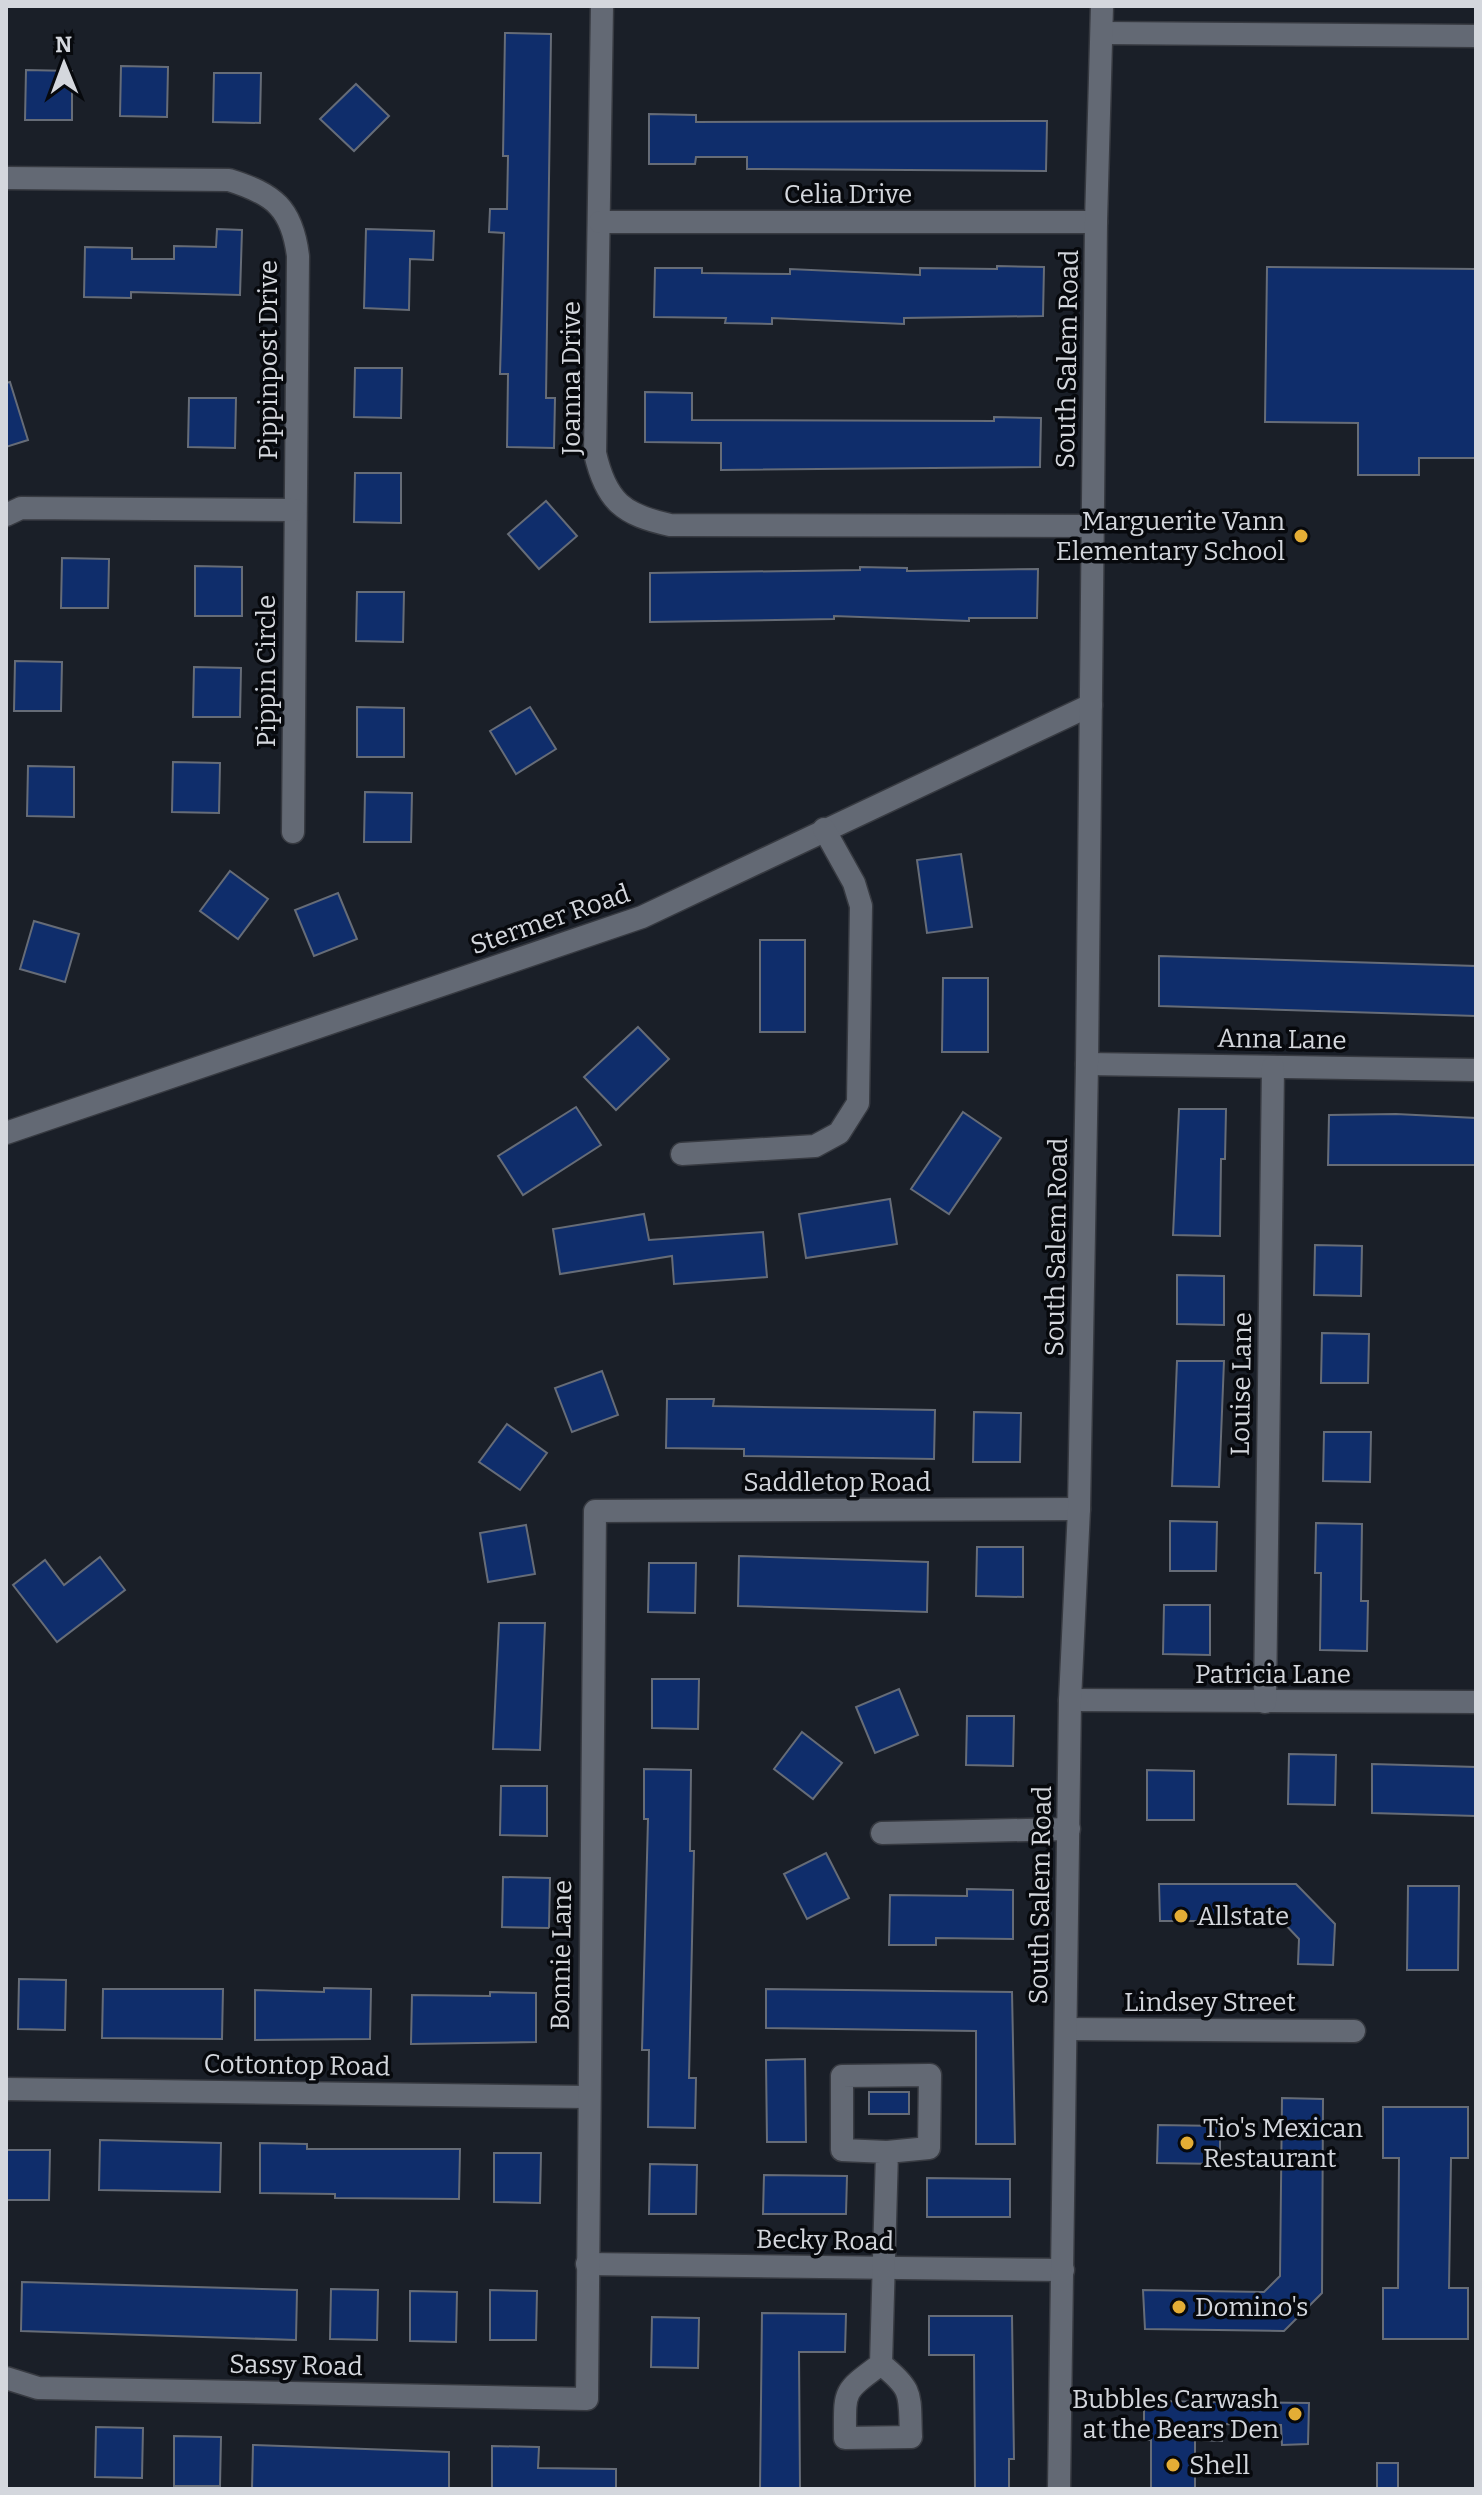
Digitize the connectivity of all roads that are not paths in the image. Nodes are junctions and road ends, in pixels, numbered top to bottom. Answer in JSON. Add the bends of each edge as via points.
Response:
{"nodes":[{"id":1,"x":602,"y":6,"type":"edge"},
{"id":2,"x":1102,"y":6,"type":"edge"},
{"id":3,"x":1102,"y":33,"type":"junction"},
{"id":4,"x":1476,"y":36,"type":"edge"},
{"id":5,"x":6,"y":178,"type":"edge"},
{"id":6,"x":600,"y":222,"type":"junction"},
{"id":7,"x":1096,"y":222,"type":"junction"},
{"id":8,"x":295,"y":510,"type":"junction"},
{"id":9,"x":6,"y":515,"type":"edge"},
{"id":10,"x":1093,"y":526,"type":"junction"},
{"id":11,"x":1091,"y":705,"type":"junction"},
{"id":12,"x":824,"y":829,"type":"junction"},
{"id":13,"x":293,"y":832,"type":"dead end"},
{"id":14,"x":1087,"y":1064,"type":"junction"},
{"id":15,"x":1273,"y":1067,"type":"junction"},
{"id":16,"x":1476,"y":1070,"type":"edge"},
{"id":17,"x":6,"y":1133,"type":"edge"},
{"id":18,"x":682,"y":1154,"type":"dead end"},
{"id":19,"x":1079,"y":1509,"type":"junction"},
{"id":20,"x":595,"y":1511,"type":"joint"},
{"id":21,"x":1070,"y":1700,"type":"junction"},
{"id":22,"x":1265,"y":1702,"type":"junction"},
{"id":23,"x":1476,"y":1702,"type":"edge"},
{"id":24,"x":1069,"y":1829,"type":"junction"},
{"id":25,"x":882,"y":1833,"type":"dead end"},
{"id":26,"x":1066,"y":2029,"type":"junction"},
{"id":27,"x":1354,"y":2031,"type":"dead end"},
{"id":28,"x":6,"y":2089,"type":"edge"},
{"id":29,"x":587,"y":2097,"type":"junction"},
{"id":30,"x":887,"y":2152,"type":"junction"},
{"id":31,"x":587,"y":2264,"type":"junction"},
{"id":32,"x":885,"y":2270,"type":"junction"},
{"id":33,"x":1063,"y":2270,"type":"junction"},
{"id":34,"x":881,"y":2364,"type":"dead end"},
{"id":35,"x":6,"y":2378,"type":"edge"},
{"id":36,"x":587,"y":2399,"type":"joint"},
{"id":37,"x":1059,"y":2489,"type":"edge"}],
"edges":[{"from":1,"to":6,"type":"street","name":"Joanna Drive"},
{"from":2,"to":3,"type":"street","name":"South Salem Road"},
{"from":3,"to":4,"type":"street"},
{"from":3,"to":7,"type":"street","name":"South Salem Road"},
{"from":5,"to":8,"type":"street","name":"Pippinpost Drive","via":[[229,180],[261,190],[282,208],[295,232],[298,256]]},
{"from":6,"to":7,"type":"street","name":"Celia Drive"},
{"from":6,"to":10,"type":"street","name":"Joanna Drive","via":[[595,453],[612,496],[634,517],[670,525]]},
{"from":7,"to":10,"type":"street","name":"South Salem Road"},
{"from":8,"to":9,"type":"street","via":[[21,508]]},
{"from":8,"to":13,"type":"street","name":"Pippin Circle"},
{"from":10,"to":11,"type":"street","name":"South Salem Road"},
{"from":11,"to":12,"type":"street","name":"Stermer Road"},
{"from":11,"to":14,"type":"street","name":"South Salem Road"},
{"from":12,"to":17,"type":"street","name":"Stermer Road","via":[[642,917]]},
{"from":12,"to":18,"type":"street","via":[[861,906],[858,1103],[839,1133],[815,1146]]},
{"from":14,"to":15,"type":"street","name":"Anna Lane"},
{"from":14,"to":19,"type":"street","name":"South Salem Road"},
{"from":15,"to":16,"type":"street","name":"Anna Lane"},
{"from":15,"to":22,"type":"street","name":"Louise Lane"},
{"from":19,"to":20,"type":"street","name":"Saddletop Road"},
{"from":19,"to":21,"type":"street","name":"South Salem Road"},
{"from":20,"to":29,"type":"street","name":"Bonnie Lane"},
{"from":21,"to":22,"type":"street","name":"Patricia Lane"},
{"from":21,"to":24,"type":"street","name":"South Salem Road"},
{"from":22,"to":23,"type":"street","name":"Patricia Lane"},
{"from":24,"to":25,"type":"street"},
{"from":24,"to":26,"type":"street","name":"South Salem Road"},
{"from":26,"to":27,"type":"street","name":"Lindsey Street"},
{"from":26,"to":33,"type":"street","name":"South Salem Road"},
{"from":28,"to":29,"type":"street","name":"Cottontop Road"},
{"from":29,"to":31,"type":"street","name":"Bonnie Lane"},
{"from":30,"to":30,"type":"street","via":[[842,2150],[842,2076],[930,2075],[929,2148]]},
{"from":30,"to":32,"type":"street"},
{"from":31,"to":32,"type":"street","name":"Becky Road"},
{"from":31,"to":36,"type":"street","name":"Bonnie Lane"},
{"from":32,"to":33,"type":"street","name":"Becky Road"},
{"from":32,"to":34,"type":"street"},
{"from":33,"to":37,"type":"street","name":"South Salem Road"},
{"from":35,"to":36,"type":"street","name":"Sassy Road","via":[[38,2388]]}]}
